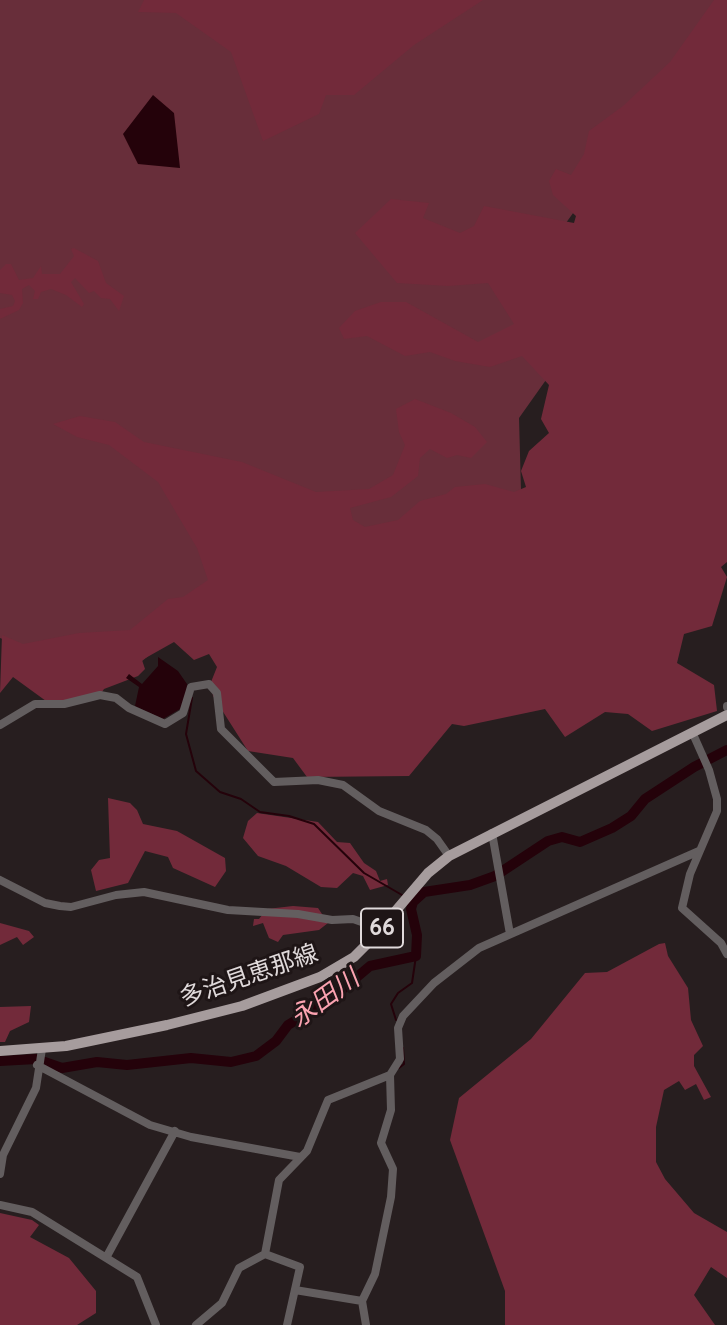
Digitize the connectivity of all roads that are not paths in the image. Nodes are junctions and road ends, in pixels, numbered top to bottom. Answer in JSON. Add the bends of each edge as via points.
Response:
{"nodes":[{"id":1,"x":727,"y":715,"type":"edge"},
{"id":2,"x":0,"y":725,"type":"edge"},
{"id":3,"x":693,"y":734,"type":"junction"},
{"id":4,"x":492,"y":833,"type":"junction"},
{"id":5,"x":699,"y":851,"type":"junction"},
{"id":6,"x":449,"y":856,"type":"junction"},
{"id":7,"x":0,"y":880,"type":"edge"},
{"id":8,"x":378,"y":932,"type":"junction"},
{"id":9,"x":510,"y":934,"type":"junction"},
{"id":10,"x":727,"y":954,"type":"edge"},
{"id":11,"x":41,"y":1049,"type":"junction"},
{"id":12,"x":0,"y":1051,"type":"edge"},
{"id":13,"x":37,"y":1065,"type":"junction"},
{"id":14,"x":390,"y":1075,"type":"junction"},
{"id":15,"x":174,"y":1132,"type":"junction"},
{"id":16,"x":299,"y":1157,"type":"junction"},
{"id":17,"x":0,"y":1174,"type":"edge"},
{"id":18,"x":0,"y":1205,"type":"edge"},
{"id":19,"x":265,"y":1254,"type":"junction"},
{"id":20,"x":107,"y":1256,"type":"junction"},
{"id":21,"x":295,"y":1290,"type":"junction"},
{"id":22,"x":362,"y":1301,"type":"junction"},
{"id":23,"x":156,"y":1325,"type":"edge"},
{"id":24,"x":196,"y":1325,"type":"edge"},
{"id":25,"x":286,"y":1325,"type":"edge"},
{"id":26,"x":366,"y":1325,"type":"edge"}],
"edges":[{"from":1,"to":3,"type":"main road","name":"多治見恵那線","number":"66"},
{"from":2,"to":6,"type":"street","via":[[35,704],[64,704],[100,695],[116,698],[165,724],[183,713],[191,687],[209,684],[216,693],[221,729],[274,782],[318,780],[344,785],[379,811],[426,830]]},
{"from":3,"to":4,"type":"main road","name":"多治見恵那線","number":"66"},
{"from":3,"to":5,"type":"street","via":[[717,799],[717,811]]},
{"from":4,"to":6,"type":"main road","name":"多治見恵那線","number":"66"},
{"from":4,"to":9,"type":"street"},
{"from":5,"to":9,"type":"street"},
{"from":5,"to":10,"type":"street","via":[[682,908]]},
{"from":6,"to":8,"type":"main road","name":"多治見恵那線","number":"66","via":[[422,879]]},
{"from":7,"to":8,"type":"street","via":[[60,906],[144,892],[229,910],[353,919]]},
{"from":8,"to":11,"type":"main road","name":"多治見恵那線","number":"66","via":[[335,970],[253,1002],[144,1031]]},
{"from":9,"to":14,"type":"street","via":[[479,948],[411,1006],[398,1028],[400,1059]]},
{"from":11,"to":12,"type":"main road","name":"多治見恵那線","number":"66"},
{"from":11,"to":13,"type":"street"},
{"from":13,"to":15,"type":"street","via":[[138,1121]]},
{"from":13,"to":17,"type":"street","via":[[36,1088],[3,1155]]},
{"from":14,"to":16,"type":"street","via":[[328,1100],[311,1144]]},
{"from":14,"to":22,"type":"street","via":[[391,1110],[381,1143],[393,1169],[391,1197],[375,1274]]},
{"from":15,"to":16,"type":"street"},
{"from":15,"to":20,"type":"street"},
{"from":16,"to":19,"type":"street","via":[[279,1180]]},
{"from":18,"to":20,"type":"street","via":[[32,1212]]},
{"from":19,"to":21,"type":"street","via":[[300,1267]]},
{"from":19,"to":24,"type":"street","via":[[239,1268],[222,1303]]},
{"from":20,"to":23,"type":"street","via":[[140,1280]]},
{"from":21,"to":22,"type":"street"},
{"from":21,"to":25,"type":"street"},
{"from":22,"to":26,"type":"street"}]}
